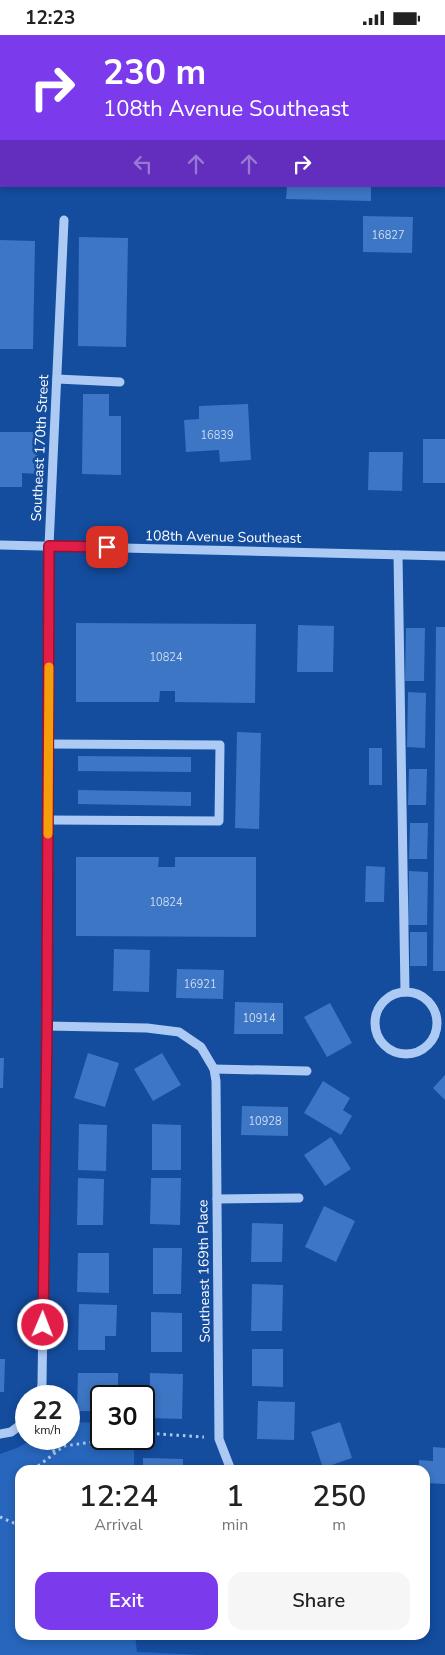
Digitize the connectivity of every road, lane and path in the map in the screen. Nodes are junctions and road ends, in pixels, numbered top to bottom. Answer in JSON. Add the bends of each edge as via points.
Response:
{"nodes":[{"id":1,"x":64,"y":220,"type":"dead end"},
{"id":2,"x":57,"y":379,"type":"junction"},
{"id":3,"x":120,"y":383,"type":"dead end"},
{"id":4,"x":0,"y":545,"type":"edge"},
{"id":5,"x":49,"y":546,"type":"junction"},
{"id":6,"x":398,"y":555,"type":"junction"},
{"id":7,"x":445,"y":556,"type":"edge"},
{"id":8,"x":48,"y":743,"type":"junction"},
{"id":9,"x":48,"y":819,"type":"junction"},
{"id":10,"x":405,"y":992,"type":"junction"},
{"id":11,"x":47,"y":1026,"type":"junction"},
{"id":12,"x":214,"y":1069,"type":"junction"},
{"id":13,"x":307,"y":1071,"type":"dead end"},
{"id":14,"x":299,"y":1198,"type":"dead end"},
{"id":15,"x":217,"y":1199,"type":"junction"},
{"id":16,"x":42,"y":1385,"type":"edge"},
{"id":17,"x":15,"y":1428,"type":"edge"},
{"id":18,"x":0,"y":1434,"type":"edge"},
{"id":19,"x":155,"y":1434,"type":"edge"},
{"id":20,"x":219,"y":1439,"type":"junction"},
{"id":21,"x":90,"y":1442,"type":"edge"},
{"id":22,"x":54,"y":1450,"type":"edge"},
{"id":23,"x":56,"y":1453,"type":"junction"},
{"id":24,"x":40,"y":1465,"type":"edge"},
{"id":25,"x":229,"y":1465,"type":"edge"},
{"id":26,"x":0,"y":1517,"type":"edge"},
{"id":27,"x":15,"y":1523,"type":"edge"}],
"edges":[{"from":1,"to":2,"type":"street","name":"Southeast 170th Street"},
{"from":2,"to":3,"type":"street"},
{"from":2,"to":5,"type":"street","name":"Southeast 170th Street"},
{"from":4,"to":5,"type":"street","name":"108th Avenue Southeast"},
{"from":5,"to":6,"type":"street","name":"108th Avenue Southeast"},
{"from":5,"to":8,"type":"street","name":"Southeast 170th Street"},
{"from":6,"to":7,"type":"street","name":"108th Avenue Southeast"},
{"from":6,"to":10,"type":"street"},
{"from":8,"to":9,"type":"street","name":"Southeast 170th Street"},
{"from":8,"to":9,"type":"street","via":[[220,745],[220,821]]},
{"from":9,"to":11,"type":"street","name":"Southeast 170th Street"},
{"from":10,"to":10,"type":"street","via":[[384,1002],[377,1012],[375,1024],[385,1046],[395,1053],[408,1055],[430,1045],[438,1022],[428,1000]]},
{"from":11,"to":12,"type":"street","via":[[179,1031],[201,1047]]},
{"from":11,"to":16,"type":"street","name":"Southeast 170th Street"},
{"from":12,"to":13,"type":"street"},
{"from":12,"to":15,"type":"street","name":"Southeast 169th Place"},
{"from":14,"to":15,"type":"street"},
{"from":15,"to":20,"type":"street","name":"Southeast 169th Place"},
{"from":17,"to":18,"type":"street"},
{"from":19,"to":20,"type":"path"},
{"from":20,"to":25,"type":"street","name":"Southeast 169th Place"},
{"from":21,"to":23,"type":"path","via":[[64,1446]]},
{"from":22,"to":23,"type":"path"},
{"from":23,"to":24,"type":"path"},
{"from":26,"to":27,"type":"path"}]}
